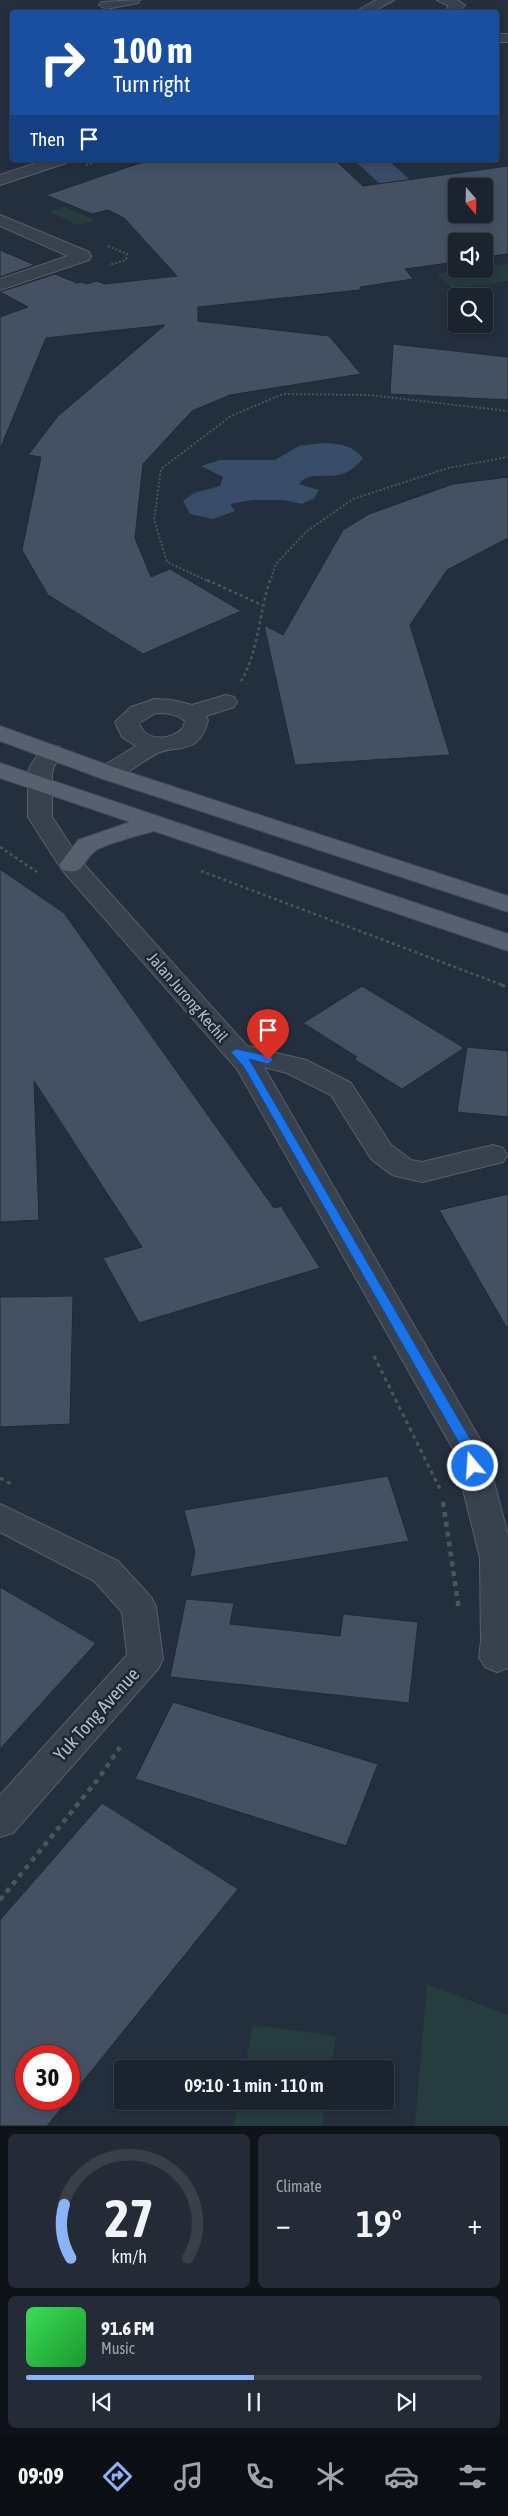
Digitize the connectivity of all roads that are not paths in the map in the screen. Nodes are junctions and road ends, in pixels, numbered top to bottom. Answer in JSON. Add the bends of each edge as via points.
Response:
{"nodes":[{"id":1,"x":133,"y":0,"type":"edge"},
{"id":2,"x":387,"y":0,"type":"edge"},
{"id":3,"x":444,"y":0,"type":"edge"},
{"id":4,"x":107,"y":6,"type":"edge"},
{"id":5,"x":366,"y":10,"type":"edge"},
{"id":6,"x":452,"y":10,"type":"edge"},
{"id":7,"x":17,"y":162,"type":"edge"},
{"id":8,"x":54,"y":162,"type":"edge"},
{"id":9,"x":0,"y":168,"type":"edge"},
{"id":10,"x":0,"y":180,"type":"edge"},
{"id":11,"x":0,"y":220,"type":"edge"},
{"id":12,"x":0,"y":285,"type":"edge"},
{"id":13,"x":226,"y":702,"type":"road end"},
{"id":14,"x":191,"y":713,"type":"junction"},
{"id":15,"x":0,"y":733,"type":"edge"},
{"id":16,"x":156,"y":744,"type":"junction"},
{"id":17,"x":52,"y":752,"type":"junction"},
{"id":18,"x":0,"y":770,"type":"edge"},
{"id":19,"x":108,"y":774,"type":"junction"},
{"id":20,"x":39,"y":784,"type":"junction"},
{"id":21,"x":153,"y":823,"type":"junction"},
{"id":22,"x":71,"y":865,"type":"junction"},
{"id":23,"x":508,"y":904,"type":"edge"},
{"id":24,"x":508,"y":943,"type":"edge"},
{"id":25,"x":236,"y":1052,"type":"junction"},
{"id":26,"x":493,"y":1155,"type":"dead end"},
{"id":27,"x":0,"y":1517,"type":"edge"},
{"id":28,"x":498,"y":1649,"type":"road end"},
{"id":29,"x":0,"y":1821,"type":"edge"}],
"edges":[{"from":1,"to":4,"type":"street"},
{"from":2,"to":5,"type":"street"},
{"from":3,"to":6,"type":"street","via":[[458,5]]},
{"from":7,"to":9,"type":"street"},
{"from":8,"to":10,"type":"street"},
{"from":11,"to":12,"type":"street","via":[[83,256]]},
{"from":13,"to":14,"type":"street"},
{"from":14,"to":16,"type":"street","via":[[197,720],[192,734],[183,740]]},
{"from":14,"to":16,"type":"street","via":[[175,707],[155,706],[133,715],[127,722],[133,736]]},
{"from":15,"to":17,"type":"main road"},
{"from":16,"to":19,"type":"street"},
{"from":17,"to":19,"type":"main road"},
{"from":17,"to":20,"type":"street","name":"Jalan Jurong Kechil","via":[[42,766]]},
{"from":18,"to":20,"type":"main road"},
{"from":19,"to":23,"type":"main road"},
{"from":20,"to":21,"type":"main road"},
{"from":20,"to":22,"type":"street","name":"Jalan Jurong Kechil","via":[[40,817]]},
{"from":21,"to":22,"type":"main road","via":[[87,844]]},
{"from":21,"to":24,"type":"main road"},
{"from":22,"to":25,"type":"street","name":"Jalan Jurong Kechil"},
{"from":25,"to":26,"type":"street","via":[[296,1066],[342,1089],[381,1152],[402,1168],[422,1172]]},
{"from":25,"to":28,"type":"street","name":"Jalan Jurong Kechil","via":[[248,1064],[469,1448],[497,1558]]},
{"from":27,"to":29,"type":"street","name":"Yuk Tong Avenue","via":[[106,1571],[139,1607],[146,1659]]}]}
